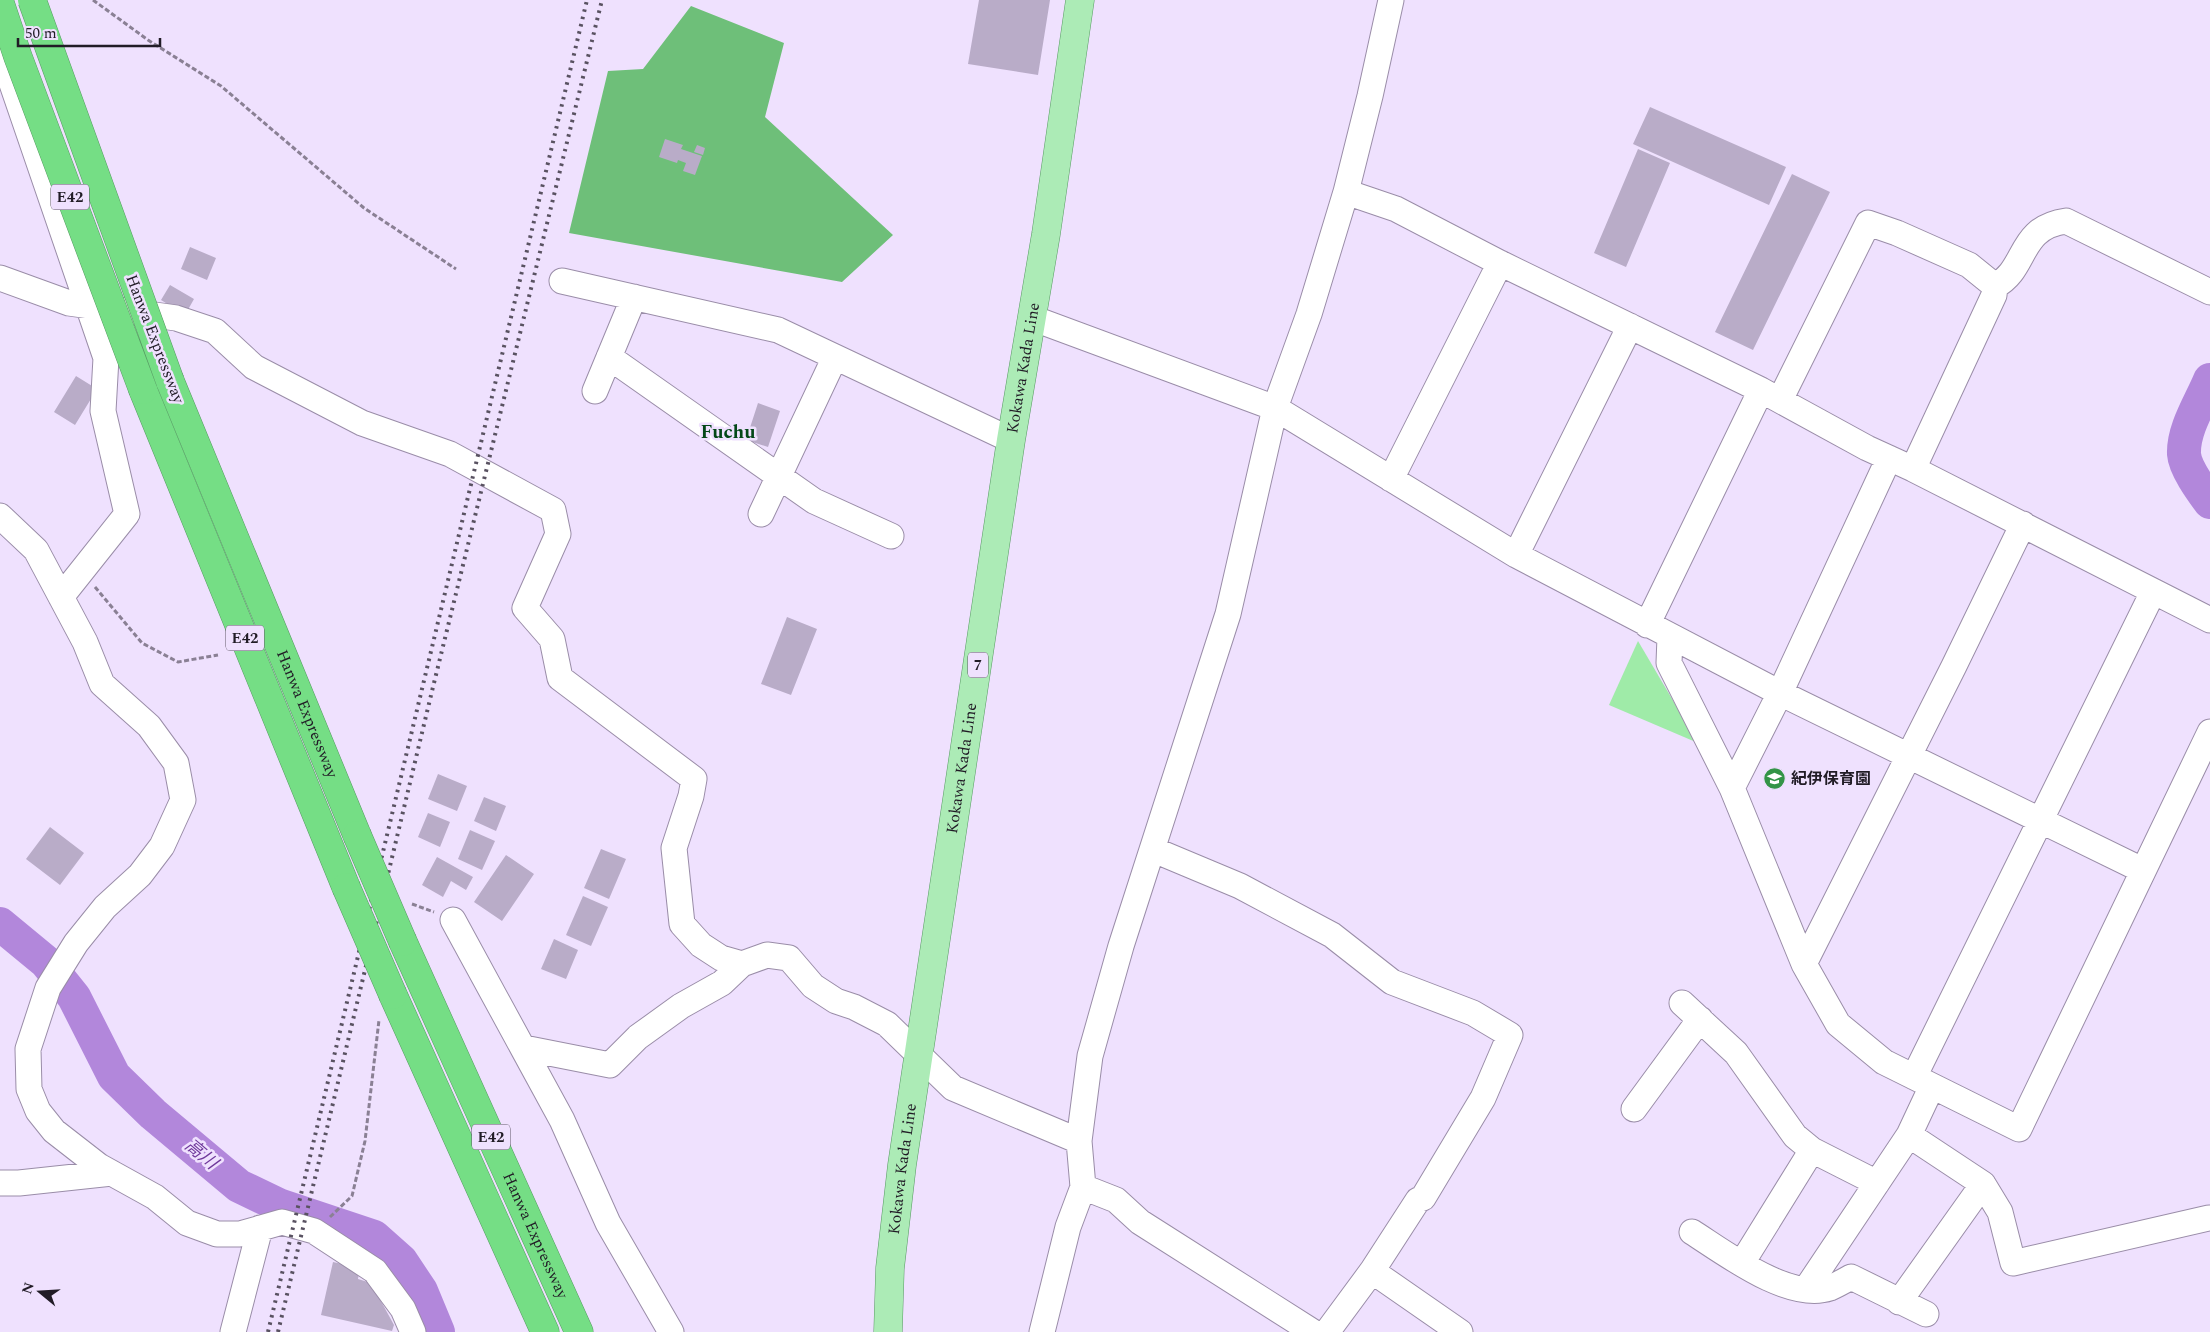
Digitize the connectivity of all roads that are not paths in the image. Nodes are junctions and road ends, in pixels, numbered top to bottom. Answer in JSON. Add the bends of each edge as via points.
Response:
{"nodes":[{"id":1,"x":32,"y":0,"type":"edge"},
{"id":2,"x":1080,"y":0,"type":"edge"},
{"id":3,"x":1391,"y":0,"type":"edge"},
{"id":4,"x":0,"y":3,"type":"edge"},
{"id":5,"x":0,"y":49,"type":"edge"},
{"id":6,"x":1346,"y":192,"type":"junction"},
{"id":7,"x":1500,"y":262,"type":"junction"},
{"id":8,"x":0,"y":278,"type":"edge"},
{"id":9,"x":562,"y":281,"type":"dead end"},
{"id":10,"x":1994,"y":286,"type":"junction"},
{"id":11,"x":2210,"y":292,"type":"edge"},
{"id":12,"x":634,"y":297,"type":"junction"},
{"id":13,"x":87,"y":307,"type":"junction"},
{"id":14,"x":1032,"y":318,"type":"junction"},
{"id":15,"x":1630,"y":326,"type":"junction"},
{"id":16,"x":609,"y":357,"type":"junction"},
{"id":17,"x":835,"y":357,"type":"junction"},
{"id":18,"x":595,"y":391,"type":"dead end"},
{"id":19,"x":1770,"y":395,"type":"junction"},
{"id":20,"x":1275,"y":408,"type":"junction"},
{"id":21,"x":1011,"y":440,"type":"junction"},
{"id":22,"x":1889,"y":458,"type":"junction"},
{"id":23,"x":1913,"y":469,"type":"junction"},
{"id":24,"x":779,"y":478,"type":"junction"},
{"id":25,"x":1391,"y":479,"type":"junction"},
{"id":26,"x":761,"y":514,"type":"dead end"},
{"id":27,"x":0,"y":516,"type":"edge"},
{"id":28,"x":2023,"y":524,"type":"junction"},
{"id":29,"x":891,"y":536,"type":"dead end"},
{"id":30,"x":1516,"y":555,"type":"junction"},
{"id":31,"x":2153,"y":592,"type":"junction"},
{"id":32,"x":61,"y":598,"type":"junction"},
{"id":33,"x":2210,"y":620,"type":"edge"},
{"id":34,"x":1647,"y":624,"type":"junction"},
{"id":35,"x":1670,"y":637,"type":"junction"},
{"id":36,"x":1780,"y":693,"type":"junction"},
{"id":37,"x":2210,"y":732,"type":"edge"},
{"id":38,"x":1909,"y":754,"type":"junction"},
{"id":39,"x":1732,"y":788,"type":"junction"},
{"id":40,"x":2042,"y":820,"type":"junction"},
{"id":41,"x":1154,"y":850,"type":"junction"},
{"id":42,"x":2142,"y":870,"type":"junction"},
{"id":43,"x":446,"y":917,"type":"road end"},
{"id":44,"x":742,"y":964,"type":"junction"},
{"id":45,"x":1804,"y":964,"type":"junction"},
{"id":46,"x":524,"y":1048,"type":"junction"},
{"id":47,"x":918,"y":1055,"type":"junction"},
{"id":48,"x":1923,"y":1082,"type":"junction"},
{"id":49,"x":1634,"y":1109,"type":"dead end"},
{"id":50,"x":1909,"y":1135,"type":"junction"},
{"id":51,"x":1079,"y":1141,"type":"junction"},
{"id":52,"x":1812,"y":1150,"type":"junction"},
{"id":53,"x":112,"y":1174,"type":"junction"},
{"id":54,"x":0,"y":1183,"type":"edge"},
{"id":55,"x":1877,"y":1183,"type":"junction"},
{"id":56,"x":1983,"y":1184,"type":"junction"},
{"id":57,"x":1083,"y":1187,"type":"junction"},
{"id":58,"x":2209,"y":1218,"type":"edge"},
{"id":59,"x":260,"y":1228,"type":"junction"},
{"id":60,"x":1692,"y":1232,"type":"dead end"},
{"id":61,"x":1742,"y":1263,"type":"junction"},
{"id":62,"x":1372,"y":1271,"type":"junction"},
{"id":63,"x":1806,"y":1289,"type":"junction"},
{"id":64,"x":1899,"y":1302,"type":"junction"},
{"id":65,"x":1926,"y":1314,"type":"dead end"},
{"id":66,"x":232,"y":1332,"type":"edge"},
{"id":67,"x":414,"y":1332,"type":"edge"},
{"id":68,"x":545,"y":1332,"type":"edge"},
{"id":69,"x":580,"y":1332,"type":"edge"},
{"id":70,"x":671,"y":1332,"type":"edge"},
{"id":71,"x":888,"y":1332,"type":"edge"},
{"id":72,"x":1042,"y":1332,"type":"edge"},
{"id":73,"x":1313,"y":1332,"type":"edge"},
{"id":74,"x":1327,"y":1332,"type":"edge"},
{"id":75,"x":1460,"y":1332,"type":"edge"}],
"edges":[{"from":1,"to":69,"type":"highway","name":"Hanwa Expressway","number":"E42","bridge":true,"via":[[170,381],[403,942]]},
{"from":2,"to":14,"type":"main road","name":"Kokawa Kada Line","number":"7"},
{"from":3,"to":6,"type":"street"},
{"from":4,"to":68,"type":"highway","name":"Hanwa Expressway","number":"E42","bridge":true,"via":[[143,390],[346,887]]},
{"from":5,"to":13,"type":"street"},
{"from":6,"to":7,"type":"street","via":[[1396,209]]},
{"from":6,"to":20,"type":"street","via":[[1309,314]]},
{"from":7,"to":15,"type":"street"},
{"from":7,"to":25,"type":"street"},
{"from":8,"to":13,"type":"street","via":[[69,304]]},
{"from":9,"to":12,"type":"street"},
{"from":10,"to":11,"type":"street","via":[[2004,280],[2033,235],[2054,223],[2066,221]]},
{"from":10,"to":19,"type":"street","via":[[1969,265],[1868,223]]},
{"from":10,"to":23,"type":"street","via":[[1994,295]]},
{"from":12,"to":16,"type":"street"},
{"from":12,"to":17,"type":"street","via":[[778,330]]},
{"from":13,"to":32,"type":"street","via":[[106,358],[103,411],[127,514]]},
{"from":13,"to":44,"type":"street","via":[[176,318],[215,331],[254,367],[362,423],[450,454],[553,510],[558,534],[525,608],[552,639],[560,678],[694,779],[674,848],[682,924],[700,946],[721,958]]},
{"from":14,"to":20,"type":"street"},
{"from":14,"to":21,"type":"main road","name":"Kokawa Kada Line","number":"7"},
{"from":15,"to":19,"type":"street"},
{"from":15,"to":30,"type":"street"},
{"from":16,"to":18,"type":"street"},
{"from":16,"to":24,"type":"street"},
{"from":17,"to":21,"type":"street"},
{"from":17,"to":24,"type":"street"},
{"from":19,"to":22,"type":"street"},
{"from":19,"to":34,"type":"street"},
{"from":20,"to":25,"type":"street"},
{"from":20,"to":41,"type":"street","via":[[1228,614]]},
{"from":21,"to":47,"type":"main road","name":"Kokawa Kada Line","number":"7"},
{"from":22,"to":23,"type":"street"},
{"from":22,"to":36,"type":"street"},
{"from":23,"to":28,"type":"street"},
{"from":24,"to":26,"type":"street"},
{"from":24,"to":29,"type":"street","via":[[814,501]]},
{"from":25,"to":30,"type":"street"},
{"from":27,"to":32,"type":"street","via":[[36,550]]},
{"from":28,"to":31,"type":"street"},
{"from":28,"to":38,"type":"street"},
{"from":30,"to":34,"type":"street"},
{"from":31,"to":33,"type":"street"},
{"from":31,"to":40,"type":"street"},
{"from":32,"to":53,"type":"street","via":[[85,642],[102,684],[149,726],[176,763],[182,800],[162,846],[140,875],[105,906],[76,943],[48,988],[28,1049],[29,1089],[38,1111],[54,1131]]},
{"from":34,"to":35,"type":"street"},
{"from":35,"to":36,"type":"street"},
{"from":35,"to":39,"type":"street","via":[[1669,663]]},
{"from":36,"to":38,"type":"street"},
{"from":36,"to":39,"type":"street"},
{"from":37,"to":42,"type":"street"},
{"from":38,"to":40,"type":"street"},
{"from":38,"to":45,"type":"street"},
{"from":39,"to":45,"type":"street"},
{"from":40,"to":42,"type":"street"},
{"from":40,"to":48,"type":"street"},
{"from":41,"to":51,"type":"street","via":[[1121,946],[1090,1056]]},
{"from":41,"to":62,"type":"street","via":[[1240,886],[1332,935],[1392,982],[1473,1013],[1510,1035],[1483,1098],[1423,1198],[1418,1200]]},
{"from":42,"to":48,"type":"street","via":[[2018,1129]]},
{"from":43,"to":46,"type":"street"},
{"from":44,"to":46,"type":"street","via":[[722,984],[681,1006],[638,1037],[610,1065]]},
{"from":44,"to":47,"type":"street","via":[[767,955],[789,958],[813,986],[836,1001],[887,1024]]},
{"from":45,"to":48,"type":"street","via":[[1838,1024],[1884,1062]]},
{"from":46,"to":70,"type":"street","via":[[538,1080],[562,1120],[608,1223]]},
{"from":47,"to":51,"type":"street","via":[[953,1088]]},
{"from":47,"to":71,"type":"main road","name":"Kokawa Kada Line","number":"7","via":[[891,1258]]},
{"from":48,"to":50,"type":"street"},
{"from":49,"to":52,"type":"street","via":[[1691,1011],[1736,1053],[1795,1136]]},
{"from":50,"to":55,"type":"street"},
{"from":50,"to":56,"type":"street"},
{"from":51,"to":57,"type":"street"},
{"from":52,"to":55,"type":"street"},
{"from":52,"to":61,"type":"street"},
{"from":53,"to":54,"type":"street"},
{"from":53,"to":59,"type":"street","via":[[155,1197],[187,1223],[209,1232],[240,1234]]},
{"from":55,"to":63,"type":"street"},
{"from":56,"to":58,"type":"street","via":[[2000,1212],[2013,1263]]},
{"from":56,"to":64,"type":"street"},
{"from":57,"to":72,"type":"street","via":[[1068,1227]]},
{"from":57,"to":73,"type":"street","via":[[1116,1200],[1140,1222]]},
{"from":59,"to":66,"type":"street"},
{"from":59,"to":67,"type":"street","via":[[282,1222],[314,1231],[349,1252],[375,1271]]},
{"from":60,"to":61,"type":"street"},
{"from":61,"to":63,"type":"street","via":[[1778,1284]]},
{"from":62,"to":74,"type":"street"},
{"from":62,"to":75,"type":"street"},
{"from":63,"to":64,"type":"street","via":[[1829,1289],[1851,1278]]},
{"from":64,"to":65,"type":"street"}]}
